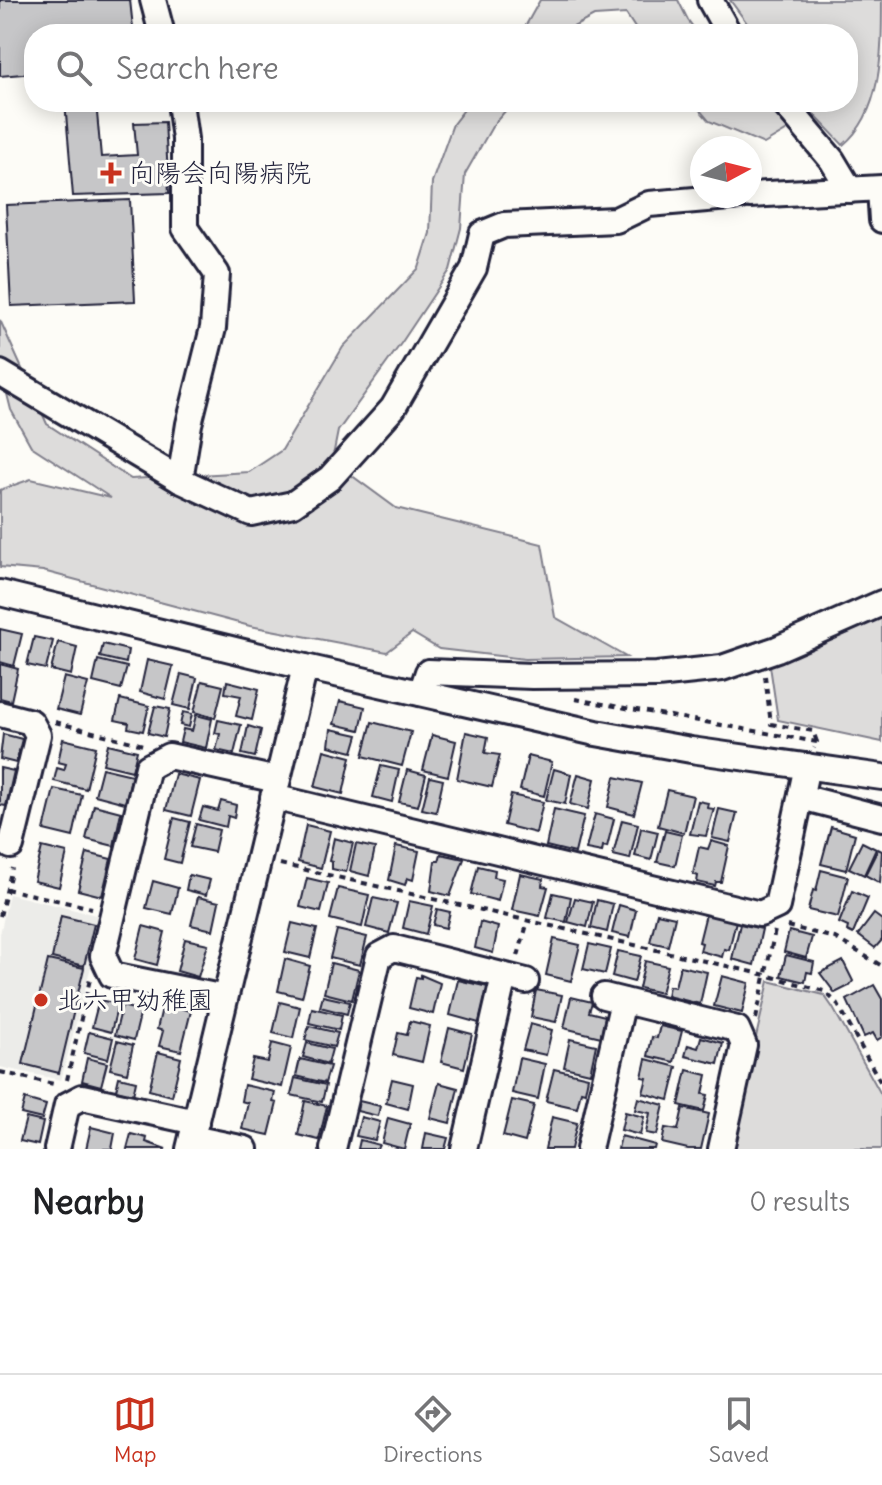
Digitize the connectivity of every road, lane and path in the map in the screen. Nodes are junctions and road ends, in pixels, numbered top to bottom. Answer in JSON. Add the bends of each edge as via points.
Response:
{"nodes":[{"id":1,"x":153,"y":0,"type":"edge"},
{"id":2,"x":710,"y":0,"type":"edge"},
{"id":3,"x":159,"y":24,"type":"edge"},
{"id":4,"x":723,"y":24,"type":"edge"},
{"id":5,"x":181,"y":112,"type":"edge"},
{"id":6,"x":791,"y":112,"type":"edge"},
{"id":7,"x":881,"y":188,"type":"edge"},
{"id":8,"x":850,"y":190,"type":"junction"},
{"id":9,"x":762,"y":194,"type":"edge"},
{"id":10,"x":690,"y":200,"type":"edge"},
{"id":11,"x":882,"y":220,"type":"edge"},
{"id":12,"x":0,"y":373,"type":"edge"},
{"id":13,"x":180,"y":480,"type":"junction"},
{"id":14,"x":0,"y":593,"type":"edge"},
{"id":15,"x":882,"y":603,"type":"edge"},
{"id":16,"x":763,"y":654,"type":"junction"},
{"id":17,"x":305,"y":667,"type":"junction"},
{"id":18,"x":421,"y":693,"type":"junction"},
{"id":19,"x":567,"y":697,"type":"dead end"},
{"id":20,"x":0,"y":714,"type":"edge"},
{"id":21,"x":34,"y":726,"type":"junction"},
{"id":22,"x":817,"y":742,"type":"junction"},
{"id":23,"x":158,"y":761,"type":"junction"},
{"id":24,"x":807,"y":766,"type":"junction"},
{"id":25,"x":882,"y":777,"type":"edge"},
{"id":26,"x":275,"y":789,"type":"junction"},
{"id":27,"x":801,"y":797,"type":"junction"},
{"id":28,"x":882,"y":818,"type":"edge"},
{"id":29,"x":9,"y":829,"type":"edge"},
{"id":30,"x":258,"y":858,"type":"junction"},
{"id":31,"x":6,"y":889,"type":"junction"},
{"id":32,"x":114,"y":912,"type":"junction"},
{"id":33,"x":0,"y":916,"type":"edge"},
{"id":34,"x":528,"y":921,"type":"junction"},
{"id":35,"x":108,"y":966,"type":"junction"},
{"id":36,"x":882,"y":966,"type":"edge"},
{"id":37,"x":766,"y":975,"type":"junction"},
{"id":38,"x":514,"y":978,"type":"junction"},
{"id":39,"x":225,"y":998,"type":"junction"},
{"id":40,"x":741,"y":1038,"type":"junction"},
{"id":41,"x":0,"y":1072,"type":"edge"},
{"id":42,"x":882,"y":1085,"type":"edge"},
{"id":43,"x":72,"y":1095,"type":"junction"},
{"id":44,"x":192,"y":1136,"type":"edge"},
{"id":45,"x":57,"y":1149,"type":"edge"},
{"id":46,"x":245,"y":1149,"type":"edge"},
{"id":47,"x":333,"y":1149,"type":"edge"},
{"id":48,"x":464,"y":1149,"type":"edge"},
{"id":49,"x":589,"y":1149,"type":"edge"},
{"id":50,"x":721,"y":1149,"type":"edge"}],
"edges":[{"from":1,"to":3,"type":"street"},
{"from":2,"to":4,"type":"street"},
{"from":5,"to":13,"type":"street","via":[[185,228],[217,274],[213,328]]},
{"from":6,"to":8,"type":"street"},
{"from":7,"to":8,"type":"street"},
{"from":7,"to":11,"type":"street"},
{"from":8,"to":9,"type":"street"},
{"from":10,"to":13,"type":"street","via":[[649,204],[616,220],[504,225],[482,234],[474,268],[393,408],[330,478],[293,504],[251,513]]},
{"from":12,"to":13,"type":"street"},
{"from":14,"to":17,"type":"street"},
{"from":15,"to":16,"type":"street"},
{"from":16,"to":18,"type":"street","via":[[722,668],[657,675],[428,672]]},
{"from":16,"to":22,"type":"path","via":[[771,724],[813,731]]},
{"from":17,"to":18,"type":"street"},
{"from":17,"to":26,"type":"street"},
{"from":18,"to":24,"type":"street","via":[[596,733]]},
{"from":19,"to":22,"type":"path"},
{"from":20,"to":21,"type":"street"},
{"from":21,"to":23,"type":"path","via":[[48,720],[145,744]]},
{"from":21,"to":29,"type":"street","via":[[38,735]]},
{"from":22,"to":24,"type":"path"},
{"from":23,"to":26,"type":"street","via":[[169,756]]},
{"from":23,"to":32,"type":"street","via":[[148,767]]},
{"from":24,"to":25,"type":"street"},
{"from":24,"to":27,"type":"street"},
{"from":26,"to":27,"type":"street","via":[[760,914],[777,906]]},
{"from":26,"to":30,"type":"street"},
{"from":27,"to":28,"type":"street"},
{"from":29,"to":31,"type":"path","via":[[16,847]]},
{"from":30,"to":34,"type":"path"},
{"from":30,"to":39,"type":"street"},
{"from":31,"to":32,"type":"path"},
{"from":31,"to":33,"type":"path"},
{"from":32,"to":35,"type":"street","via":[[103,956]]},
{"from":34,"to":37,"type":"path"},
{"from":34,"to":38,"type":"path"},
{"from":35,"to":39,"type":"street","via":[[112,975]]},
{"from":35,"to":43,"type":"path","via":[[91,978],[66,1083]]},
{"from":36,"to":37,"type":"path","via":[[835,938],[777,924]]},
{"from":37,"to":40,"type":"path","via":[[755,1026]]},
{"from":37,"to":42,"type":"path","via":[[824,991],[837,1003]]},
{"from":38,"to":47,"type":"street","via":[[394,948],[379,956]]},
{"from":38,"to":48,"type":"street"},
{"from":39,"to":44,"type":"street"},
{"from":40,"to":49,"type":"street","via":[[737,1029],[613,999]]},
{"from":40,"to":50,"type":"street","via":[[744,1045]]},
{"from":41,"to":43,"type":"path"},
{"from":43,"to":44,"type":"street"},
{"from":43,"to":45,"type":"street"},
{"from":44,"to":46,"type":"street"}]}
